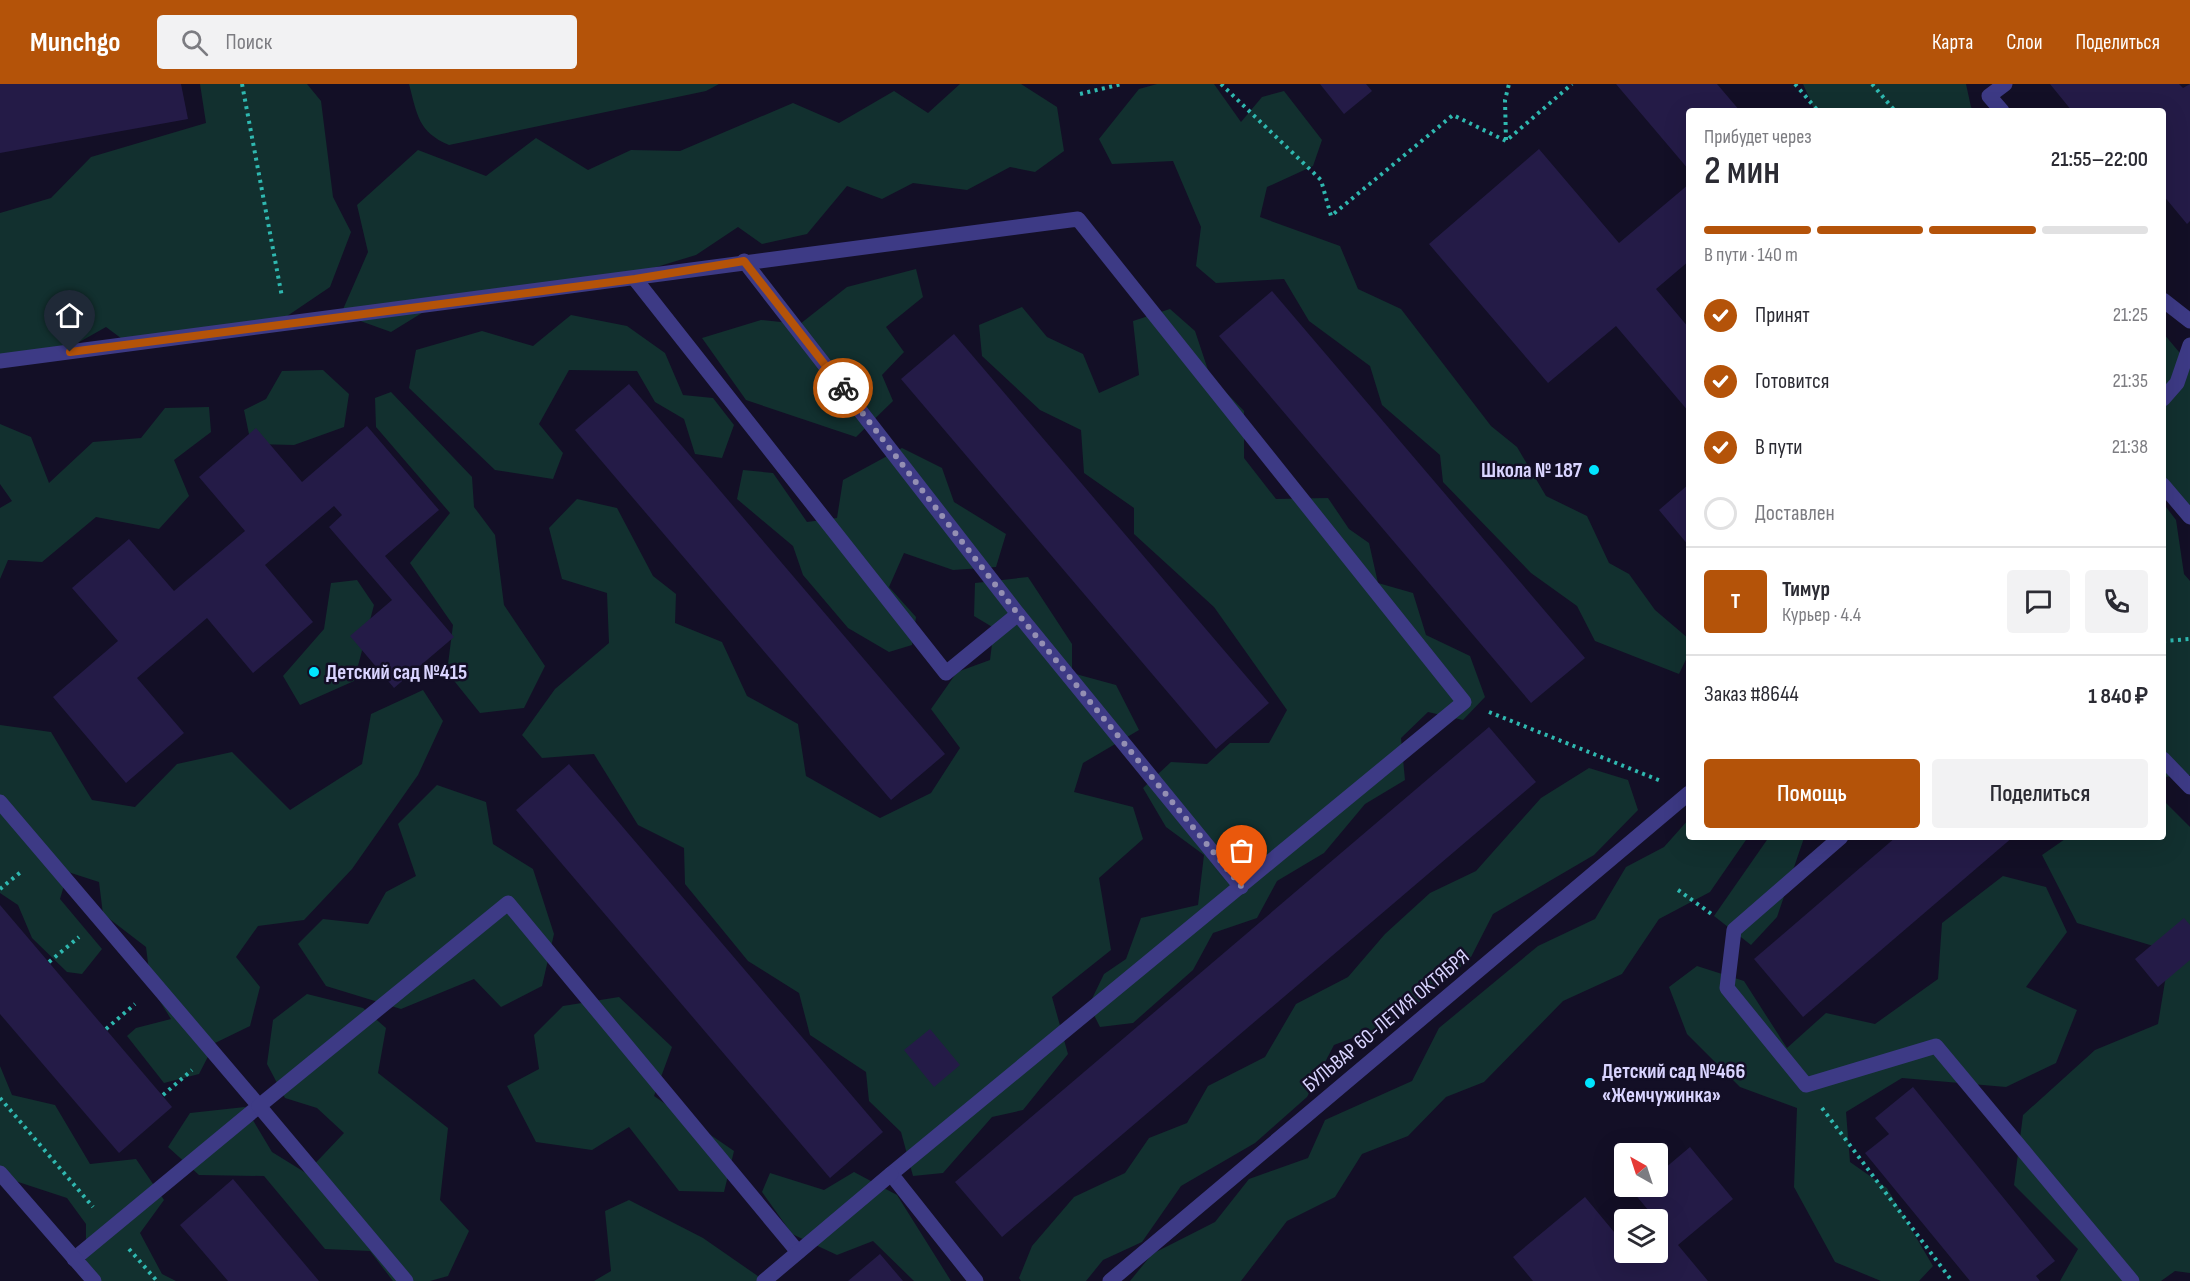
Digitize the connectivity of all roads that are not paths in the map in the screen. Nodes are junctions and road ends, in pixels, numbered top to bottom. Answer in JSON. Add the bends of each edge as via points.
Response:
{"nodes":[{"id":1,"x":2005,"y":84,"type":"edge"},
{"id":2,"x":1999,"y":108,"type":"edge"},
{"id":3,"x":744,"y":261,"type":"junction"},
{"id":4,"x":635,"y":279,"type":"junction"},
{"id":5,"x":2166,"y":302,"type":"edge"},
{"id":6,"x":2190,"y":321,"type":"edge"},
{"id":7,"x":2190,"y":345,"type":"edge"},
{"id":8,"x":0,"y":362,"type":"edge"},
{"id":9,"x":2166,"y":396,"type":"edge"},
{"id":10,"x":2166,"y":489,"type":"edge"},
{"id":11,"x":2190,"y":517,"type":"edge"},
{"id":12,"x":1018,"y":614,"type":"junction"},
{"id":13,"x":2166,"y":762,"type":"edge"},
{"id":14,"x":2190,"y":787,"type":"edge"},
{"id":15,"x":1683,"y":798,"type":"edge"},
{"id":16,"x":0,"y":802,"type":"edge"},
{"id":17,"x":1838,"y":840,"type":"edge"},
{"id":18,"x":1242,"y":887,"type":"junction"},
{"id":19,"x":259,"y":1106,"type":"junction"},
{"id":20,"x":0,"y":1173,"type":"edge"},
{"id":21,"x":891,"y":1174,"type":"junction"},
{"id":22,"x":798,"y":1252,"type":"junction"},
{"id":23,"x":74,"y":1259,"type":"junction"},
{"id":24,"x":94,"y":1281,"type":"edge"},
{"id":25,"x":406,"y":1281,"type":"edge"},
{"id":26,"x":764,"y":1281,"type":"edge"},
{"id":27,"x":975,"y":1281,"type":"edge"},
{"id":28,"x":1110,"y":1281,"type":"edge"},
{"id":29,"x":2132,"y":1281,"type":"edge"}],
"edges":[{"from":1,"to":2,"type":"street","via":[[1989,96]]},
{"from":3,"to":4,"type":"street"},
{"from":3,"to":12,"type":"street"},
{"from":3,"to":18,"type":"street","via":[[1078,219],[1464,702]]},
{"from":4,"to":8,"type":"street"},
{"from":4,"to":12,"type":"street","via":[[946,673]]},
{"from":5,"to":6,"type":"street"},
{"from":7,"to":9,"type":"street","via":[[2177,383]]},
{"from":10,"to":11,"type":"street"},
{"from":12,"to":18,"type":"street"},
{"from":13,"to":14,"type":"street"},
{"from":15,"to":28,"type":"street","name":"БУЛЬВАР 60-ЛЕТИЯ ОКТЯБРЯ"},
{"from":16,"to":19,"type":"street"},
{"from":17,"to":29,"type":"street","via":[[1734,930],[1727,988],[1806,1085],[1936,1046]]},
{"from":18,"to":21,"type":"street"},
{"from":19,"to":22,"type":"street","via":[[508,903]]},
{"from":19,"to":23,"type":"street"},
{"from":19,"to":25,"type":"street"},
{"from":20,"to":23,"type":"street"},
{"from":21,"to":22,"type":"street"},
{"from":21,"to":27,"type":"street"},
{"from":22,"to":26,"type":"street"},
{"from":23,"to":24,"type":"street"}]}
